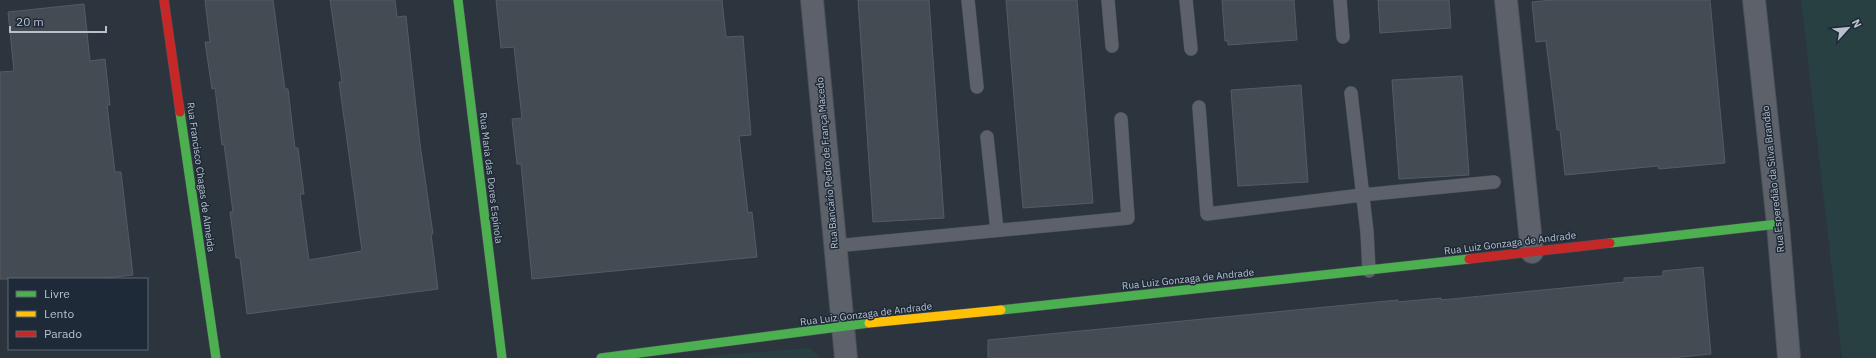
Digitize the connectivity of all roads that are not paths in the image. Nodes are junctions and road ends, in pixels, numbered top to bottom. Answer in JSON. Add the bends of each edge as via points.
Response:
{"nodes":[{"id":1,"x":164,"y":0,"type":"edge"},
{"id":2,"x":458,"y":0,"type":"edge"},
{"id":3,"x":812,"y":0,"type":"edge"},
{"id":4,"x":968,"y":0,"type":"edge"},
{"id":5,"x":1108,"y":0,"type":"edge"},
{"id":6,"x":1186,"y":0,"type":"edge"},
{"id":7,"x":1340,"y":0,"type":"edge"},
{"id":8,"x":1506,"y":0,"type":"edge"},
{"id":9,"x":1754,"y":0,"type":"edge"},
{"id":10,"x":1343,"y":37,"type":"dead end"},
{"id":11,"x":1112,"y":46,"type":"dead end"},
{"id":12,"x":1190,"y":49,"type":"dead end"},
{"id":13,"x":977,"y":87,"type":"dead end"},
{"id":14,"x":1351,"y":93,"type":"dead end"},
{"id":15,"x":1200,"y":107,"type":"dead end"},
{"id":16,"x":1121,"y":119,"type":"dead end"},
{"id":17,"x":987,"y":137,"type":"dead end"},
{"id":18,"x":1494,"y":182,"type":"dead end"},
{"id":19,"x":1362,"y":195,"type":"junction"},
{"id":20,"x":1778,"y":224,"type":"junction"},
{"id":21,"x":997,"y":230,"type":"junction"},
{"id":22,"x":835,"y":246,"type":"junction"},
{"id":23,"x":1532,"y":252,"type":"junction"},
{"id":24,"x":1369,"y":271,"type":"junction"},
{"id":25,"x":844,"y":326,"type":"junction"},
{"id":26,"x":679,"y":354,"type":"edge"},
{"id":27,"x":216,"y":358,"type":"edge"},
{"id":28,"x":502,"y":358,"type":"edge"},
{"id":29,"x":601,"y":358,"type":"edge"},
{"id":30,"x":846,"y":358,"type":"edge"},
{"id":31,"x":1789,"y":358,"type":"edge"}],
"edges":[{"from":1,"to":27,"type":"street","name":"Rua Francisco Chagas de Almeida"},
{"from":2,"to":28,"type":"street","name":"Rua Maria das Dores Espínola"},
{"from":3,"to":22,"type":"street","name":"Rua Bancário Pedro de França Macedo"},
{"from":4,"to":13,"type":"lane"},
{"from":5,"to":11,"type":"lane"},
{"from":6,"to":12,"type":"lane"},
{"from":7,"to":10,"type":"lane"},
{"from":8,"to":23,"type":"street"},
{"from":9,"to":20,"type":"street","name":"Rua Esperedião da Silva Brandão"},
{"from":14,"to":19,"type":"lane"},
{"from":15,"to":19,"type":"lane","via":[[1207,214]]},
{"from":16,"to":21,"type":"lane","via":[[1128,218]]},
{"from":17,"to":21,"type":"lane"},
{"from":18,"to":19,"type":"lane"},
{"from":19,"to":24,"type":"lane"},
{"from":20,"to":23,"type":"street","name":"Rua Luiz Gonzaga de Andrade"},
{"from":20,"to":31,"type":"street","name":"Rua Esperedião da Silva Brandão"},
{"from":21,"to":22,"type":"lane"},
{"from":22,"to":25,"type":"street","name":"Rua Bancário Pedro de França Macedo"},
{"from":23,"to":24,"type":"street","name":"Rua Luiz Gonzaga de Andrade"},
{"from":24,"to":25,"type":"street","name":"Rua Luiz Gonzaga de Andrade"},
{"from":25,"to":26,"type":"street","name":"Rua Luiz Gonzaga de Andrade"},
{"from":25,"to":30,"type":"street","name":"Rua Bancário Pedro de França Macedo"},
{"from":26,"to":29,"type":"street","name":"Rua Luiz Gonzaga de Andrade"}]}
